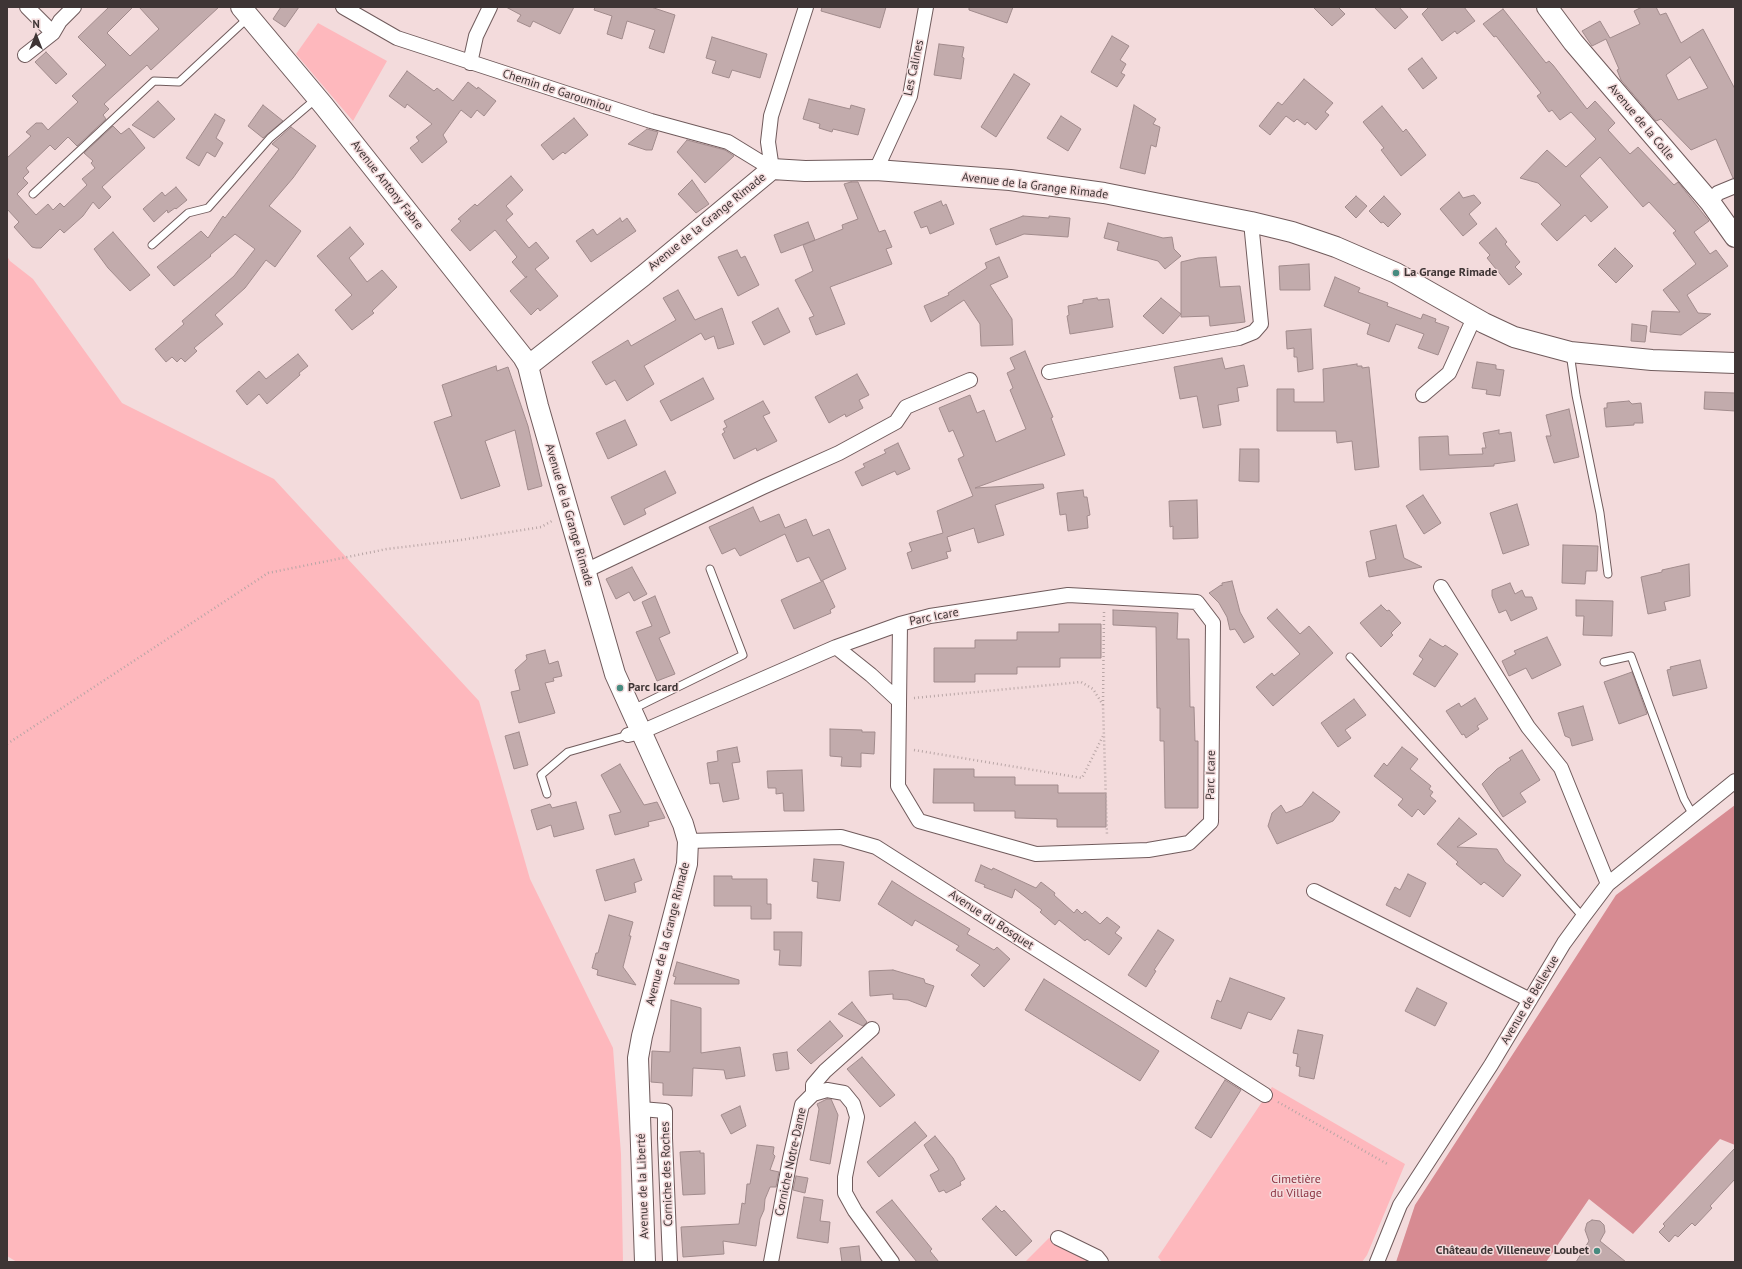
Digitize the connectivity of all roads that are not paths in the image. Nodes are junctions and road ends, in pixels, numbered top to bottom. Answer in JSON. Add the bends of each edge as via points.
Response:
{"nodes":[{"id":1,"x":27,"y":7,"type":"edge"},
{"id":2,"x":74,"y":7,"type":"edge"},
{"id":3,"x":490,"y":7,"type":"edge"},
{"id":4,"x":806,"y":7,"type":"edge"},
{"id":5,"x":926,"y":7,"type":"edge"},
{"id":6,"x":347,"y":8,"type":"edge"},
{"id":7,"x":1553,"y":9,"type":"edge"},
{"id":8,"x":245,"y":12,"type":"edge"},
{"id":9,"x":53,"y":33,"type":"junction"},
{"id":10,"x":25,"y":55,"type":"dead end"},
{"id":11,"x":470,"y":63,"type":"junction"},
{"id":12,"x":317,"y":98,"type":"junction"},
{"id":13,"x":772,"y":169,"type":"junction"},
{"id":14,"x":876,"y":170,"type":"junction"},
{"id":15,"x":1735,"y":186,"type":"edge"},
{"id":16,"x":33,"y":194,"type":"dead end"},
{"id":17,"x":1710,"y":202,"type":"junction"},
{"id":18,"x":1251,"y":222,"type":"junction"},
{"id":19,"x":1735,"y":237,"type":"edge"},
{"id":20,"x":152,"y":245,"type":"dead end"},
{"id":21,"x":1474,"y":318,"type":"junction"},
{"id":22,"x":1570,"y":352,"type":"junction"},
{"id":23,"x":1735,"y":363,"type":"edge"},
{"id":24,"x":528,"y":366,"type":"junction"},
{"id":25,"x":1049,"y":372,"type":"dead end"},
{"id":26,"x":970,"y":380,"type":"dead end"},
{"id":27,"x":1422,"y":394,"type":"dead end"},
{"id":28,"x":710,"y":569,"type":"dead end"},
{"id":29,"x":585,"y":572,"type":"junction"},
{"id":30,"x":1608,"y":574,"type":"dead end"},
{"id":31,"x":1441,"y":588,"type":"dead end"},
{"id":32,"x":900,"y":624,"type":"junction"},
{"id":33,"x":836,"y":647,"type":"junction"},
{"id":34,"x":1350,"y":657,"type":"dead end"},
{"id":35,"x":1604,"y":662,"type":"dead end"},
{"id":36,"x":898,"y":700,"type":"junction"},
{"id":37,"x":631,"y":710,"type":"junction"},
{"id":38,"x":635,"y":733,"type":"junction"},
{"id":39,"x":1735,"y":781,"type":"edge"},
{"id":40,"x":547,"y":794,"type":"dead end"},
{"id":41,"x":1693,"y":815,"type":"junction"},
{"id":42,"x":688,"y":841,"type":"junction"},
{"id":43,"x":1608,"y":884,"type":"junction"},
{"id":44,"x":1314,"y":891,"type":"dead end"},
{"id":45,"x":1583,"y":917,"type":"junction"},
{"id":46,"x":1530,"y":1000,"type":"junction"},
{"id":47,"x":872,"y":1030,"type":"dead end"},
{"id":48,"x":813,"y":1094,"type":"junction"},
{"id":49,"x":1265,"y":1095,"type":"road end"},
{"id":50,"x":641,"y":1110,"type":"junction"},
{"id":51,"x":1058,"y":1238,"type":"dead end"},
{"id":52,"x":645,"y":1262,"type":"edge"},
{"id":53,"x":670,"y":1262,"type":"edge"},
{"id":54,"x":771,"y":1262,"type":"edge"},
{"id":55,"x":892,"y":1262,"type":"edge"},
{"id":56,"x":1101,"y":1262,"type":"edge"},
{"id":57,"x":1377,"y":1262,"type":"edge"}],
"edges":[{"from":1,"to":9,"type":"street"},
{"from":2,"to":9,"type":"street","via":[[60,21]]},
{"from":3,"to":11,"type":"street","via":[[476,36]]},
{"from":4,"to":13,"type":"street","via":[[771,116],[768,142]]},
{"from":5,"to":14,"type":"street","name":"Les Calines","via":[[910,96]]},
{"from":6,"to":11,"type":"street","name":"Chemin de Garoumiou","via":[[397,38]]},
{"from":7,"to":17,"type":"street","name":"Avenue de la Colle","via":[[1573,42]]},
{"from":8,"to":12,"type":"street","name":"Avenue Antony Fabre"},
{"from":8,"to":16,"type":"lane","via":[[179,82],[154,81]]},
{"from":9,"to":10,"type":"street"},
{"from":11,"to":13,"type":"street","name":"Chemin de Garoumiou","via":[[651,121],[728,142]]},
{"from":12,"to":20,"type":"lane","via":[[270,138],[208,208],[188,213]]},
{"from":12,"to":24,"type":"street","name":"Avenue Antony Fabre"},
{"from":13,"to":14,"type":"street","name":"Avenue de la Grange Rimade"},
{"from":13,"to":24,"type":"street","name":"Avenue de la Grange Rimade","via":[[643,276]]},
{"from":14,"to":18,"type":"street","name":"Avenue de la Grange Rimade","via":[[1017,181],[1104,193]]},
{"from":15,"to":17,"type":"street","via":[[1718,193]]},
{"from":17,"to":19,"type":"street","name":"Avenue de la Colle"},
{"from":18,"to":21,"type":"street","name":"Avenue de la Grange Rimade","via":[[1336,247],[1396,272]]},
{"from":18,"to":25,"type":"street","via":[[1261,324],[1254,332],[1239,338]]},
{"from":21,"to":22,"type":"street","name":"Avenue de la Grange Rimade","via":[[1514,337]]},
{"from":21,"to":27,"type":"street","via":[[1449,373]]},
{"from":22,"to":23,"type":"street","name":"Avenue de la Grange Rimade","via":[[1652,360]]},
{"from":22,"to":30,"type":"lane","via":[[1600,513]]},
{"from":24,"to":29,"type":"street","name":"Avenue de la Grange Rimade"},
{"from":26,"to":29,"type":"street","via":[[906,407],[896,422],[839,453]]},
{"from":28,"to":37,"type":"lane","via":[[743,655]]},
{"from":29,"to":37,"type":"street","name":"Avenue de la Grange Rimade","via":[[615,674]]},
{"from":31,"to":43,"type":"street","via":[[1528,727],[1561,768]]},
{"from":32,"to":33,"type":"street","name":"Parc Icare"},
{"from":32,"to":36,"type":"street","name":"Parc Icare"},
{"from":32,"to":36,"type":"street","name":"Parc Icare","via":[[930,616],[1068,595],[1197,602],[1213,623],[1211,822],[1189,843],[1148,850],[1036,854],[919,821],[898,786]]},
{"from":33,"to":36,"type":"street"},
{"from":33,"to":38,"type":"street","name":"Parc Icare"},
{"from":34,"to":45,"type":"lane"},
{"from":35,"to":41,"type":"lane","via":[[1631,656],[1684,799]]},
{"from":37,"to":38,"type":"street","name":"Avenue de la Grange Rimade"},
{"from":38,"to":40,"type":"lane","via":[[568,752],[541,775]]},
{"from":38,"to":42,"type":"street","name":"Avenue de la Grange Rimade","via":[[683,824]]},
{"from":39,"to":41,"type":"street","name":"Avenue de Bellevue"},
{"from":41,"to":43,"type":"street","name":"Avenue de Bellevue"},
{"from":42,"to":49,"type":"street","name":"Avenue du Bosquet","via":[[841,837],[876,847]]},
{"from":42,"to":50,"type":"street","name":"Avenue de la Grange Rimade","via":[[687,864],[638,1058]]},
{"from":43,"to":45,"type":"street","name":"Avenue de Bellevue"},
{"from":44,"to":46,"type":"street"},
{"from":45,"to":46,"type":"street","name":"Avenue de Bellevue","via":[[1564,943]]},
{"from":46,"to":57,"type":"street","name":"Avenue de Bellevue","via":[[1400,1205]]},
{"from":47,"to":48,"type":"street","via":[[825,1071],[813,1085]]},
{"from":48,"to":54,"type":"street","name":"Corniche Notre-Dame","via":[[802,1105]]},
{"from":48,"to":55,"type":"street","name":"Corniche Notre-Dame","via":[[827,1090],[844,1093],[853,1104],[856,1117],[845,1177],[845,1193]]},
{"from":50,"to":52,"type":"street","name":"Avenue de la Liberté"},
{"from":50,"to":53,"type":"street","name":"Corniche des Roches","via":[[665,1111]]},
{"from":51,"to":56,"type":"street","via":[[1097,1257]]}]}
